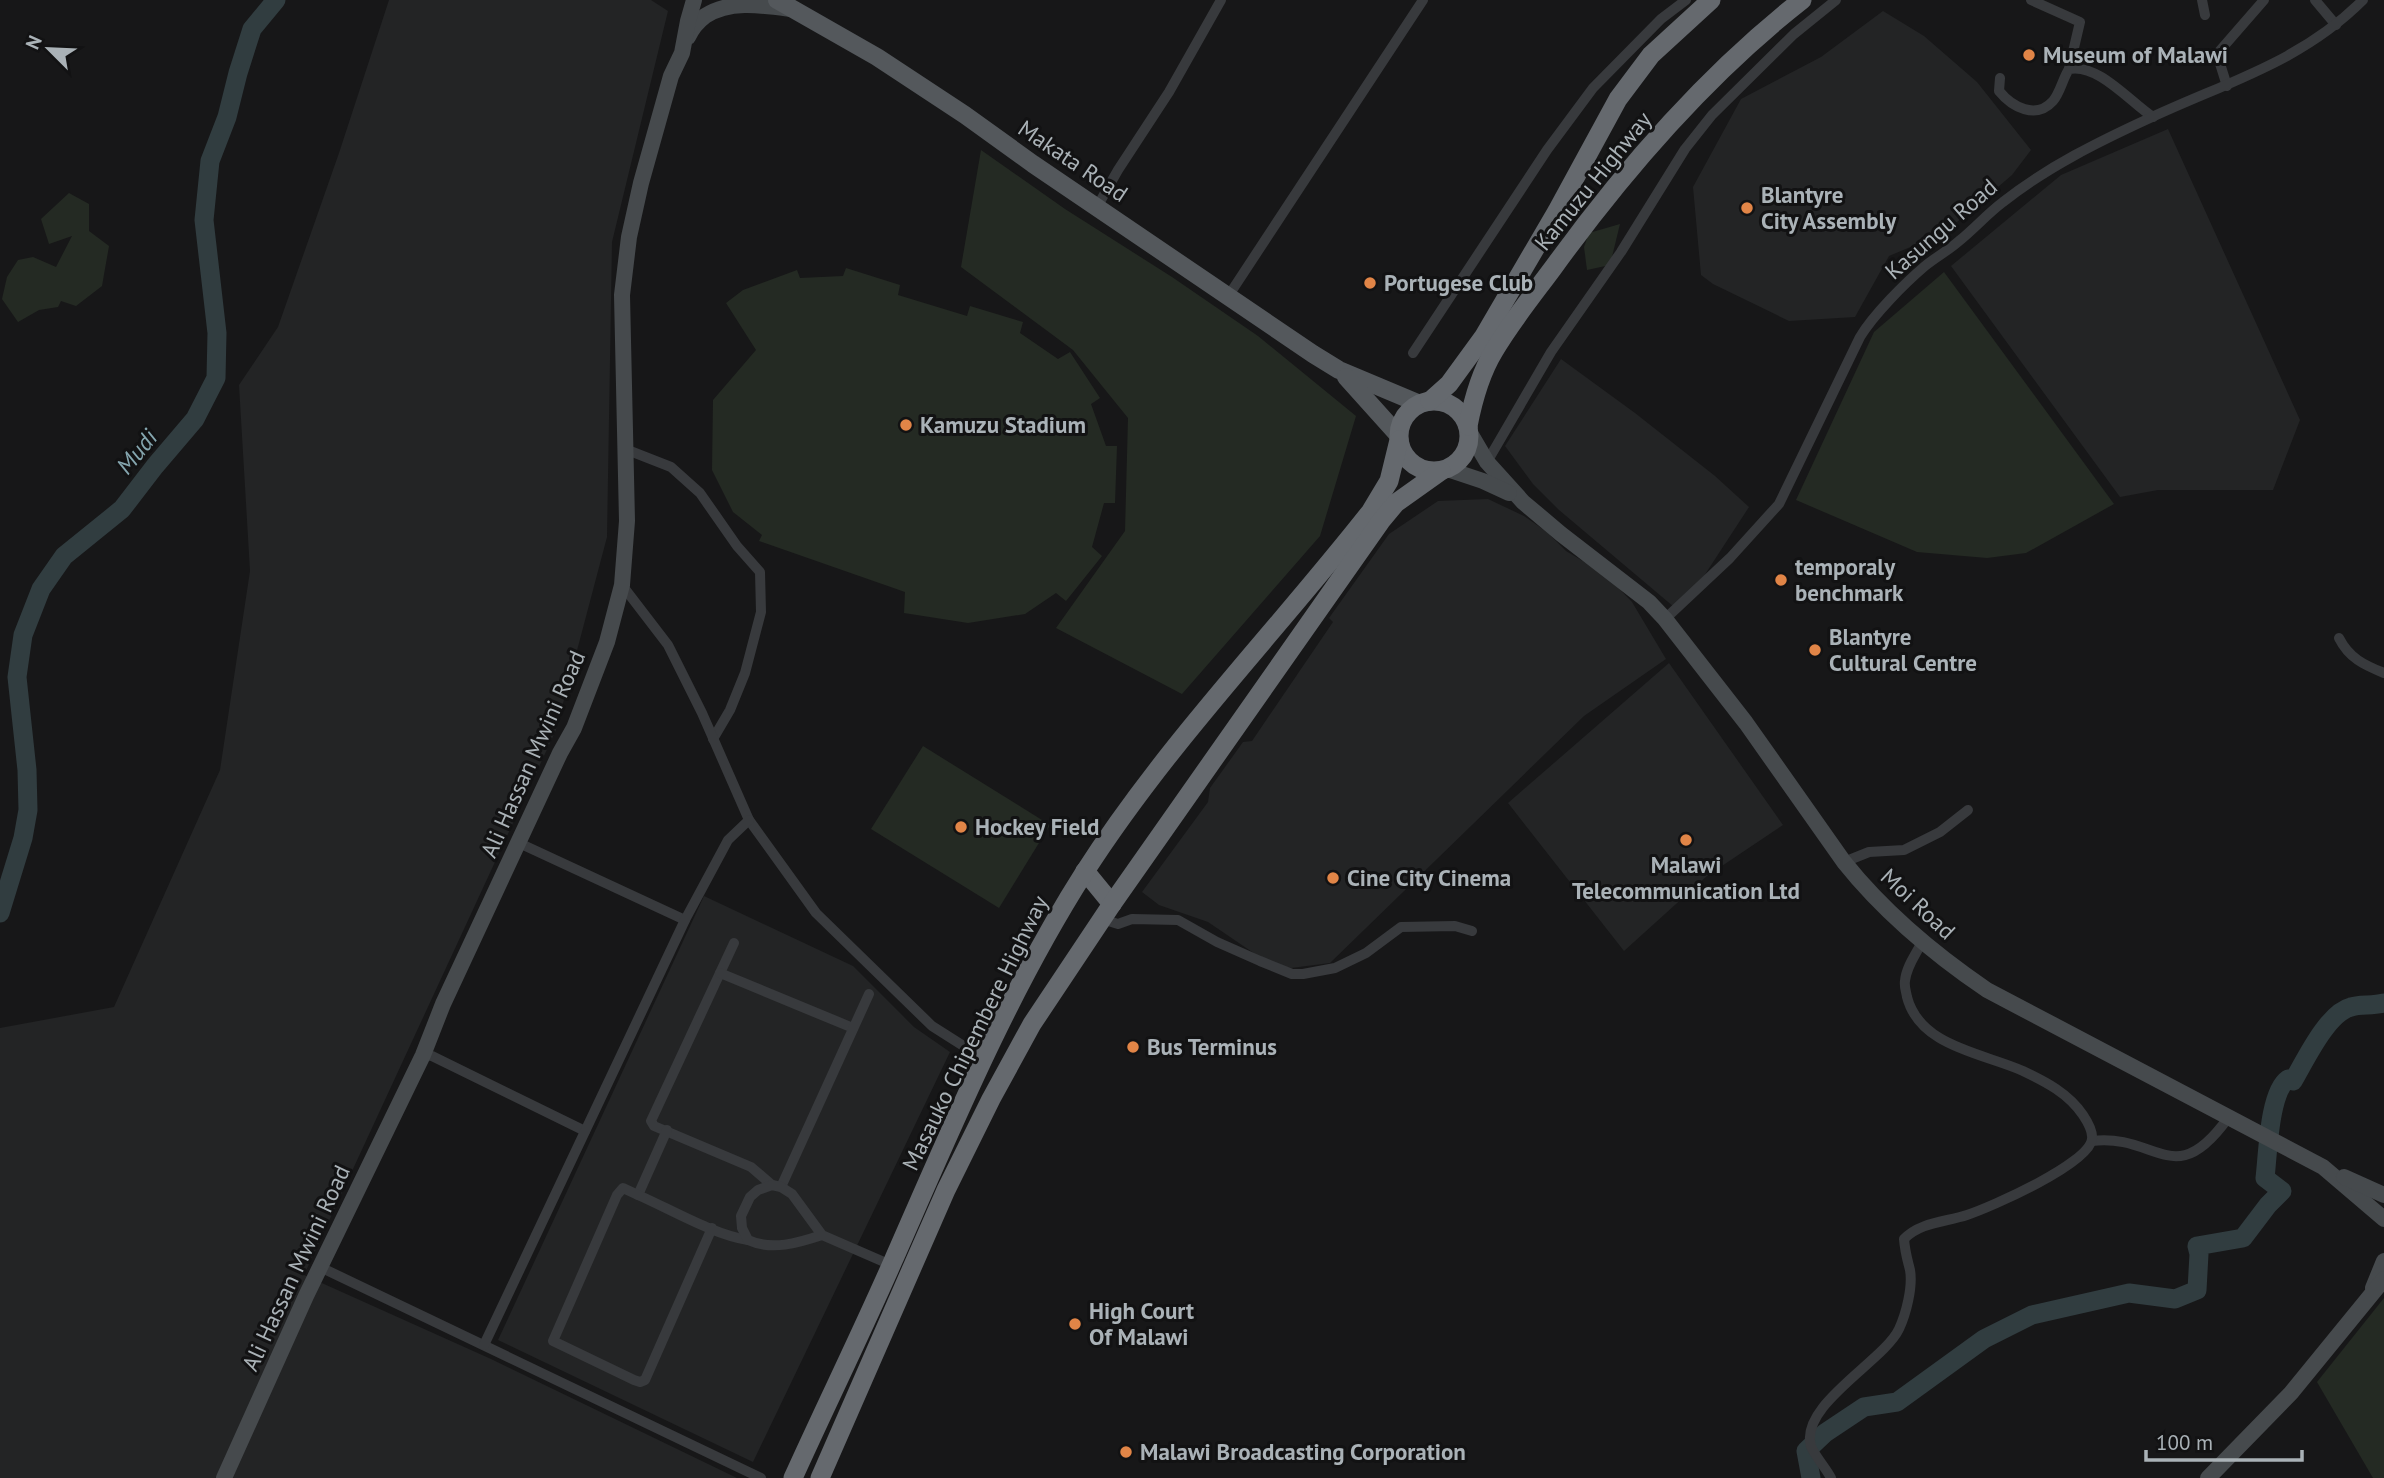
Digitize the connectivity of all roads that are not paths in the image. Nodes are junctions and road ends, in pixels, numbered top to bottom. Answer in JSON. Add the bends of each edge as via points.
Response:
{"nodes":[{"id":1,"x":687,"y":0,"type":"edge"},
{"id":2,"x":694,"y":0,"type":"edge"},
{"id":3,"x":777,"y":0,"type":"edge"},
{"id":4,"x":1221,"y":0,"type":"edge"},
{"id":5,"x":1423,"y":0,"type":"edge"},
{"id":6,"x":1686,"y":0,"type":"edge"},
{"id":7,"x":1711,"y":0,"type":"edge"},
{"id":8,"x":1802,"y":0,"type":"edge"},
{"id":9,"x":1836,"y":0,"type":"edge"},
{"id":10,"x":2031,"y":0,"type":"edge"},
{"id":11,"x":2202,"y":0,"type":"edge"},
{"id":12,"x":2264,"y":0,"type":"edge"},
{"id":13,"x":2315,"y":0,"type":"edge"},
{"id":14,"x":2363,"y":0,"type":"edge"},
{"id":15,"x":793,"y":9,"type":"junction"},
{"id":16,"x":2205,"y":15,"type":"dead end"},
{"id":17,"x":688,"y":21,"type":"junction"},
{"id":18,"x":2336,"y":25,"type":"junction"},
{"id":19,"x":682,"y":53,"type":"junction"},
{"id":20,"x":2069,"y":69,"type":"junction"},
{"id":21,"x":2000,"y":78,"type":"dead end"},
{"id":22,"x":2227,"y":86,"type":"junction"},
{"id":23,"x":2153,"y":117,"type":"junction"},
{"id":24,"x":1097,"y":207,"type":"junction"},
{"id":25,"x":1229,"y":295,"type":"junction"},
{"id":26,"x":1413,"y":353,"type":"dead end"},
{"id":27,"x":1339,"y":370,"type":"junction"},
{"id":28,"x":1425,"y":402,"type":"junction"},
{"id":29,"x":1469,"y":430,"type":"junction"},
{"id":30,"x":1399,"y":438,"type":"junction"},
{"id":31,"x":625,"y":449,"type":"junction"},
{"id":32,"x":1487,"y":462,"type":"junction"},
{"id":33,"x":1444,"y":470,"type":"junction"},
{"id":34,"x":1523,"y":502,"type":"junction"},
{"id":35,"x":622,"y":585,"type":"junction"},
{"id":36,"x":1665,"y":619,"type":"junction"},
{"id":37,"x":2339,"y":638,"type":"dead end"},
{"id":38,"x":2384,"y":673,"type":"edge"},
{"id":39,"x":713,"y":739,"type":"junction"},
{"id":40,"x":1968,"y":810,"type":"dead end"},
{"id":41,"x":749,"y":820,"type":"junction"},
{"id":42,"x":519,"y":843,"type":"junction"},
{"id":43,"x":1844,"y":862,"type":"junction"},
{"id":44,"x":1085,"y":871,"type":"junction"},
{"id":45,"x":1107,"y":911,"type":"junction"},
{"id":46,"x":685,"y":920,"type":"junction"},
{"id":47,"x":1472,"y":931,"type":"dead end"},
{"id":48,"x":1922,"y":942,"type":"junction"},
{"id":49,"x":734,"y":943,"type":"dead end"},
{"id":50,"x":720,"y":973,"type":"junction"},
{"id":51,"x":869,"y":994,"type":"dead end"},
{"id":52,"x":853,"y":1028,"type":"junction"},
{"id":53,"x":423,"y":1055,"type":"junction"},
{"id":54,"x":984,"y":1059,"type":"junction"},
{"id":55,"x":2228,"y":1118,"type":"junction"},
{"id":56,"x":667,"y":1130,"type":"junction"},
{"id":57,"x":585,"y":1131,"type":"junction"},
{"id":58,"x":2092,"y":1141,"type":"junction"},
{"id":59,"x":2323,"y":1167,"type":"junction"},
{"id":60,"x":776,"y":1186,"type":"junction"},
{"id":61,"x":638,"y":1195,"type":"junction"},
{"id":62,"x":2384,"y":1195,"type":"edge"},
{"id":63,"x":2384,"y":1219,"type":"edge"},
{"id":64,"x":712,"y":1228,"type":"junction"},
{"id":65,"x":822,"y":1235,"type":"junction"},
{"id":66,"x":748,"y":1240,"type":"junction"},
{"id":67,"x":2384,"y":1261,"type":"edge"},
{"id":68,"x":891,"y":1265,"type":"junction"},
{"id":69,"x":320,"y":1267,"type":"junction"},
{"id":70,"x":2384,"y":1279,"type":"edge"},
{"id":71,"x":2360,"y":1308,"type":"junction"},
{"id":72,"x":484,"y":1345,"type":"junction"},
{"id":73,"x":224,"y":1478,"type":"edge"},
{"id":74,"x":761,"y":1478,"type":"edge"},
{"id":75,"x":793,"y":1478,"type":"edge"},
{"id":76,"x":820,"y":1478,"type":"edge"},
{"id":77,"x":1831,"y":1478,"type":"edge"},
{"id":78,"x":2208,"y":1478,"type":"edge"}],
"edges":[{"from":1,"to":17,"type":"main road"},
{"from":2,"to":17,"type":"main road","name":"Ali Hassan Mwini Road"},
{"from":3,"to":15,"type":"main road","name":"Makata Road"},
{"from":4,"to":24,"type":"street"},
{"from":5,"to":25,"type":"street"},
{"from":6,"to":26,"type":"street","via":[[1593,88]]},
{"from":7,"to":28,"type":"highway","name":"Kamuzu Highway","via":[[1651,55],[1618,99],[1484,336],[1449,384]]},
{"from":8,"to":29,"type":"highway","name":"Kamuzu Highway","via":[[1693,100],[1588,220],[1494,352],[1477,389]]},
{"from":9,"to":32,"type":"street","via":[[1794,34],[1712,115],[1685,149],[1551,352]]},
{"from":10,"to":20,"type":"street","via":[[2080,22]]},
{"from":11,"to":16,"type":"street"},
{"from":12,"to":22,"type":"street","via":[[2217,54]]},
{"from":13,"to":18,"type":"street"},
{"from":14,"to":18,"type":"street","name":"Kasungu Road"},
{"from":15,"to":19,"type":"main road","via":[[724,4],[694,26]]},
{"from":15,"to":24,"type":"main road","name":"Makata Road","via":[[877,57]]},
{"from":17,"to":19,"type":"main road","name":"Ali Hassan Mwini Road"},
{"from":18,"to":22,"type":"street","name":"Kasungu Road","via":[[2283,60]]},
{"from":19,"to":31,"type":"main road","name":"Ali Hassan Mwini Road","via":[[671,76],[629,236],[622,295]]},
{"from":20,"to":21,"type":"street","via":[[2054,100],[2033,110],[2004,98],[1999,91]]},
{"from":20,"to":23,"type":"street","via":[[2078,67],[2106,81]]},
{"from":22,"to":23,"type":"street","name":"Kasungu Road"},
{"from":23,"to":36,"type":"street","name":"Kasungu Road","via":[[2052,167],[1924,267],[1885,307],[1860,337],[1779,504]]},
{"from":24,"to":25,"type":"main road","name":"Makata Road"},
{"from":25,"to":27,"type":"main road","name":"Makata Road"},
{"from":27,"to":28,"type":"main road","name":"Makata Road"},
{"from":27,"to":30,"type":"main road","name":"Makata Road"},
{"from":28,"to":29,"type":"highway","via":[[1454,406]]},
{"from":28,"to":30,"type":"highway","via":[[1409,411]]},
{"from":29,"to":32,"type":"main road"},
{"from":29,"to":33,"type":"highway","via":[[1464,454]]},
{"from":30,"to":33,"type":"highway","via":[[1402,451],[1418,468]]},
{"from":30,"to":44,"type":"highway","name":"Masauko Chipembere Highway","via":[[1390,481],[1371,511],[1170,752]]},
{"from":31,"to":35,"type":"main road","name":"Ali Hassan Mwini Road","via":[[627,521]]},
{"from":31,"to":39,"type":"street","via":[[671,467],[700,493],[760,572],[761,612],[745,673]]},
{"from":32,"to":34,"type":"main road"},
{"from":33,"to":34,"type":"main road","via":[[1483,481]]},
{"from":33,"to":45,"type":"highway","name":"Masauko Chipembere Highway","via":[[1396,503],[1381,521]]},
{"from":34,"to":36,"type":"main road","name":"Moi Road"},
{"from":35,"to":39,"type":"street","via":[[668,645]]},
{"from":35,"to":42,"type":"main road","name":"Ali Hassan Mwini Road","via":[[607,642],[574,728]]},
{"from":36,"to":43,"type":"main road","name":"Moi Road","via":[[1746,723]]},
{"from":37,"to":38,"type":"street","via":[[2356,660]]},
{"from":39,"to":41,"type":"street"},
{"from":40,"to":43,"type":"street","via":[[1940,832],[1904,850],[1869,852]]},
{"from":41,"to":46,"type":"street","via":[[728,840]]},
{"from":41,"to":54,"type":"street","via":[[816,913],[932,1026]]},
{"from":42,"to":46,"type":"street"},
{"from":42,"to":53,"type":"main road","name":"Ali Hassan Mwini Road"},
{"from":43,"to":48,"type":"main road","name":"Moi Road"},
{"from":44,"to":45,"type":"highway"},
{"from":44,"to":54,"type":"highway","name":"Masauko Chipembere Highway","via":[[1029,967]]},
{"from":45,"to":47,"type":"street","via":[[1118,924],[1132,919],[1178,920],[1292,974],[1335,968],[1366,953],[1401,927],[1455,926]]},
{"from":45,"to":76,"type":"highway","name":"Masauko Chipembere Highway","via":[[1032,1024],[973,1133]]},
{"from":46,"to":57,"type":"street"},
{"from":48,"to":55,"type":"main road","name":"Moi Road","via":[[1987,990]]},
{"from":48,"to":58,"type":"street","via":[[1904,984],[1920,1022],[1940,1039],[2021,1070],[2065,1094],[2083,1115]]},
{"from":49,"to":50,"type":"street"},
{"from":50,"to":52,"type":"street"},
{"from":50,"to":56,"type":"street","via":[[652,1116],[654,1125]]},
{"from":51,"to":52,"type":"street"},
{"from":52,"to":60,"type":"street"},
{"from":53,"to":57,"type":"street"},
{"from":53,"to":69,"type":"main road","name":"Ali Hassan Mwini Road"},
{"from":54,"to":68,"type":"highway","name":"Masauko Chipembere Highway"},
{"from":55,"to":58,"type":"street","via":[[2206,1144],[2175,1157],[2120,1140]]},
{"from":55,"to":59,"type":"main road","name":"Moi Road"},
{"from":56,"to":60,"type":"street","via":[[751,1167]]},
{"from":56,"to":61,"type":"street"},
{"from":57,"to":72,"type":"street"},
{"from":58,"to":77,"type":"street","via":[[2084,1154],[2032,1186],[1965,1216],[1915,1229],[1904,1239],[1909,1291],[1898,1331],[1845,1382],[1809,1433],[1812,1448]]},
{"from":59,"to":62,"type":"main road"},
{"from":59,"to":63,"type":"main road","name":"Moi Road"},
{"from":60,"to":65,"type":"street","via":[[792,1194]]},
{"from":60,"to":66,"type":"street","via":[[750,1197],[741,1216]]},
{"from":61,"to":64,"type":"street"},
{"from":61,"to":64,"type":"street","via":[[623,1188],[617,1195],[553,1341],[635,1380],[645,1380]]},
{"from":64,"to":66,"type":"street"},
{"from":65,"to":66,"type":"street","via":[[772,1246]]},
{"from":65,"to":68,"type":"street"},
{"from":67,"to":71,"type":"main road"},
{"from":68,"to":75,"type":"highway","name":"Masauko Chipembere Highway"},
{"from":69,"to":72,"type":"street"},
{"from":69,"to":73,"type":"main road","name":"Ali Hassan Mwini Road"},
{"from":70,"to":71,"type":"main road"},
{"from":71,"to":78,"type":"main road","via":[[2291,1393]]},
{"from":72,"to":74,"type":"street"}]}
